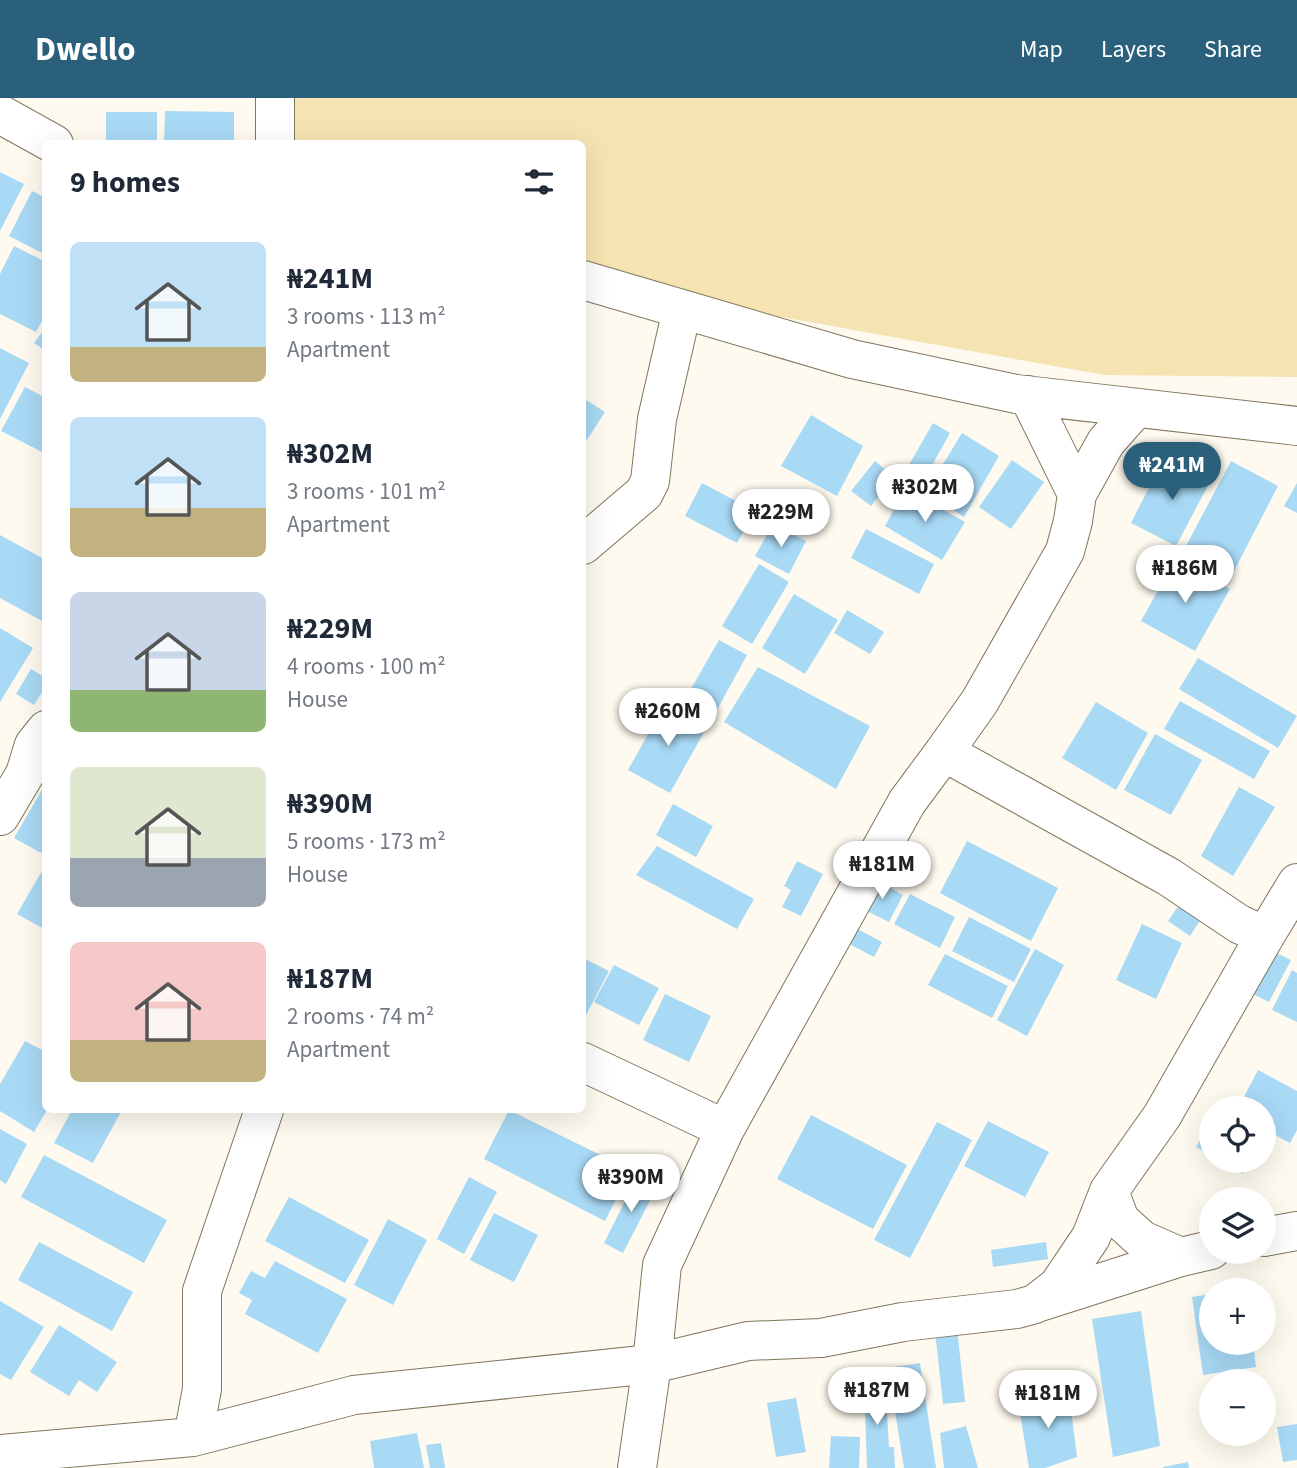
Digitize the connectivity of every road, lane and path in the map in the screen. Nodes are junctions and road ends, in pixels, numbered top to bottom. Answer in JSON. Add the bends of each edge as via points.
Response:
{"nodes":[{"id":1,"x":275,"y":98,"type":"edge"},
{"id":2,"x":0,"y":114,"type":"edge"},
{"id":3,"x":47,"y":140,"type":"edge"},
{"id":4,"x":275,"y":140,"type":"edge"},
{"id":5,"x":586,"y":281,"type":"edge"},
{"id":6,"x":682,"y":310,"type":"junction"},
{"id":7,"x":1028,"y":395,"type":"junction"},
{"id":8,"x":1136,"y":408,"type":"junction"},
{"id":9,"x":1297,"y":426,"type":"edge"},
{"id":10,"x":1077,"y":494,"type":"junction"},
{"id":11,"x":586,"y":542,"type":"edge"},
{"id":12,"x":42,"y":735,"type":"edge"},
{"id":13,"x":944,"y":752,"type":"junction"},
{"id":14,"x":12,"y":767,"type":"edge"},
{"id":15,"x":0,"y":816,"type":"edge"},
{"id":16,"x":1297,"y":883,"type":"edge"},
{"id":17,"x":1265,"y":936,"type":"junction"},
{"id":18,"x":586,"y":1063,"type":"edge"},
{"id":19,"x":263,"y":1113,"type":"edge"},
{"id":20,"x":724,"y":1129,"type":"junction"},
{"id":21,"x":1109,"y":1191,"type":"junction"},
{"id":22,"x":1297,"y":1231,"type":"edge"},
{"id":23,"x":1276,"y":1235,"type":"edge"},
{"id":24,"x":1196,"y":1253,"type":"edge"},
{"id":25,"x":1035,"y":1304,"type":"junction"},
{"id":26,"x":652,"y":1364,"type":"junction"},
{"id":27,"x":192,"y":1437,"type":"junction"},
{"id":28,"x":0,"y":1454,"type":"edge"},
{"id":29,"x":637,"y":1468,"type":"edge"}],
"edges":[{"from":1,"to":4,"type":"street"},
{"from":2,"to":3,"type":"street"},
{"from":5,"to":6,"type":"street"},
{"from":6,"to":7,"type":"street","via":[[852,359]]},
{"from":6,"to":11,"type":"street","via":[[657,419],[650,481],[644,493]]},
{"from":7,"to":8,"type":"street"},
{"from":7,"to":10,"type":"street"},
{"from":8,"to":9,"type":"street"},
{"from":8,"to":10,"type":"street","via":[[1106,442]]},
{"from":10,"to":13,"type":"street","via":[[1065,551],[980,701]]},
{"from":12,"to":14,"type":"street"},
{"from":13,"to":17,"type":"street","via":[[1170,877],[1239,924]]},
{"from":13,"to":20,"type":"street","via":[[907,802]]},
{"from":14,"to":15,"type":"street"},
{"from":16,"to":17,"type":"street"},
{"from":17,"to":21,"type":"street","via":[[1162,1116]]},
{"from":18,"to":20,"type":"street"},
{"from":19,"to":27,"type":"street","via":[[202,1292],[202,1389]]},
{"from":20,"to":26,"type":"street","via":[[662,1265]]},
{"from":21,"to":24,"type":"street","via":[[1120,1220],[1142,1240]]},
{"from":21,"to":25,"type":"street","via":[[1091,1237],[1058,1286]]},
{"from":22,"to":23,"type":"street"},
{"from":24,"to":25,"type":"street"},
{"from":25,"to":26,"type":"street","via":[[821,1338],[748,1341]]},
{"from":26,"to":27,"type":"street","via":[[354,1395]]},
{"from":26,"to":29,"type":"street"},
{"from":27,"to":28,"type":"street"}]}
